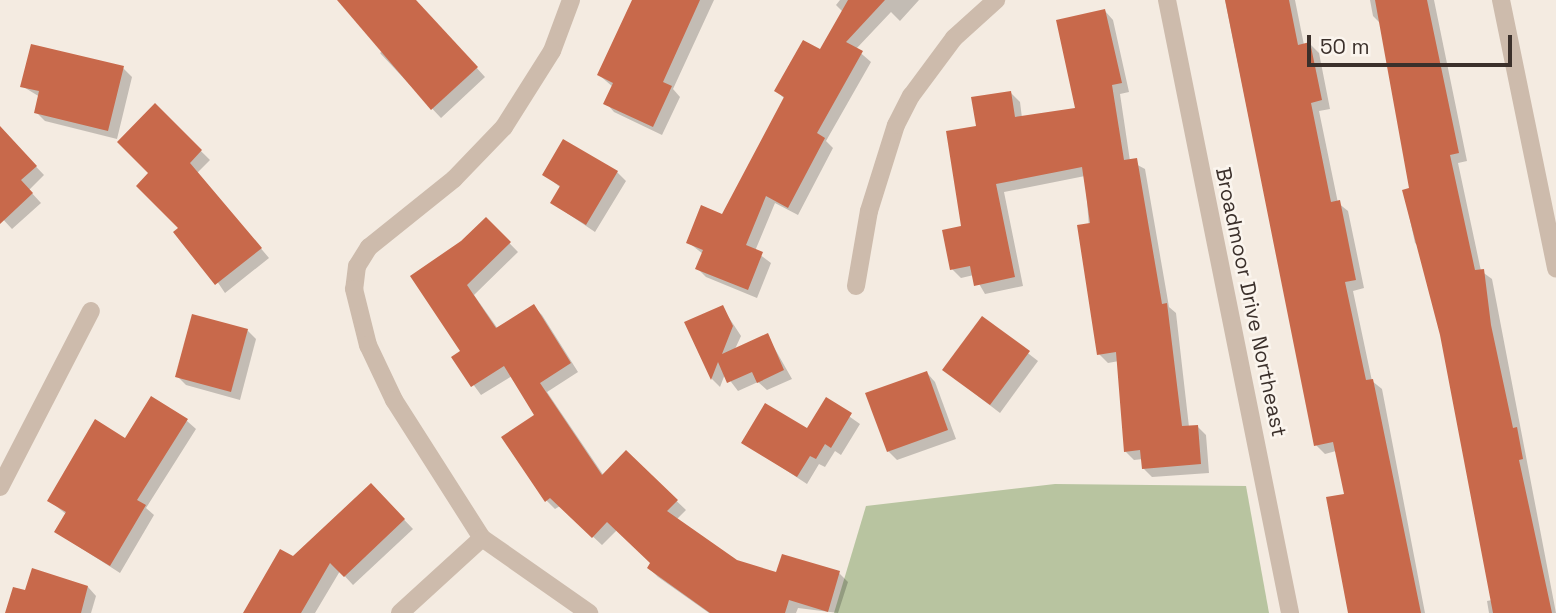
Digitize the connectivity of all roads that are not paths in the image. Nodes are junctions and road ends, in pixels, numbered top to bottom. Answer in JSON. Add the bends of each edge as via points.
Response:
{"nodes":[{"id":1,"x":571,"y":0,"type":"edge"},
{"id":2,"x":996,"y":0,"type":"edge"},
{"id":3,"x":1167,"y":0,"type":"edge"},
{"id":4,"x":1501,"y":0,"type":"edge"},
{"id":5,"x":1556,"y":268,"type":"edge"},
{"id":6,"x":856,"y":286,"type":"dead end"},
{"id":7,"x":91,"y":311,"type":"dead end"},
{"id":8,"x":0,"y":487,"type":"edge"},
{"id":9,"x":482,"y":538,"type":"junction"},
{"id":10,"x":400,"y":613,"type":"edge"},
{"id":11,"x":589,"y":613,"type":"edge"},
{"id":12,"x":1290,"y":613,"type":"edge"}],
"edges":[{"from":1,"to":9,"type":"street","via":[[552,51],[504,127],[454,179],[369,247],[357,266],[354,289],[373,356],[417,439]]},
{"from":2,"to":6,"type":"street","via":[[954,38],[911,96],[869,211]]},
{"from":3,"to":12,"type":"street","name":"Broadmoor Drive Northeast"},
{"from":4,"to":5,"type":"street"},
{"from":7,"to":8,"type":"street"},
{"from":9,"to":10,"type":"street"},
{"from":9,"to":11,"type":"street"}]}
